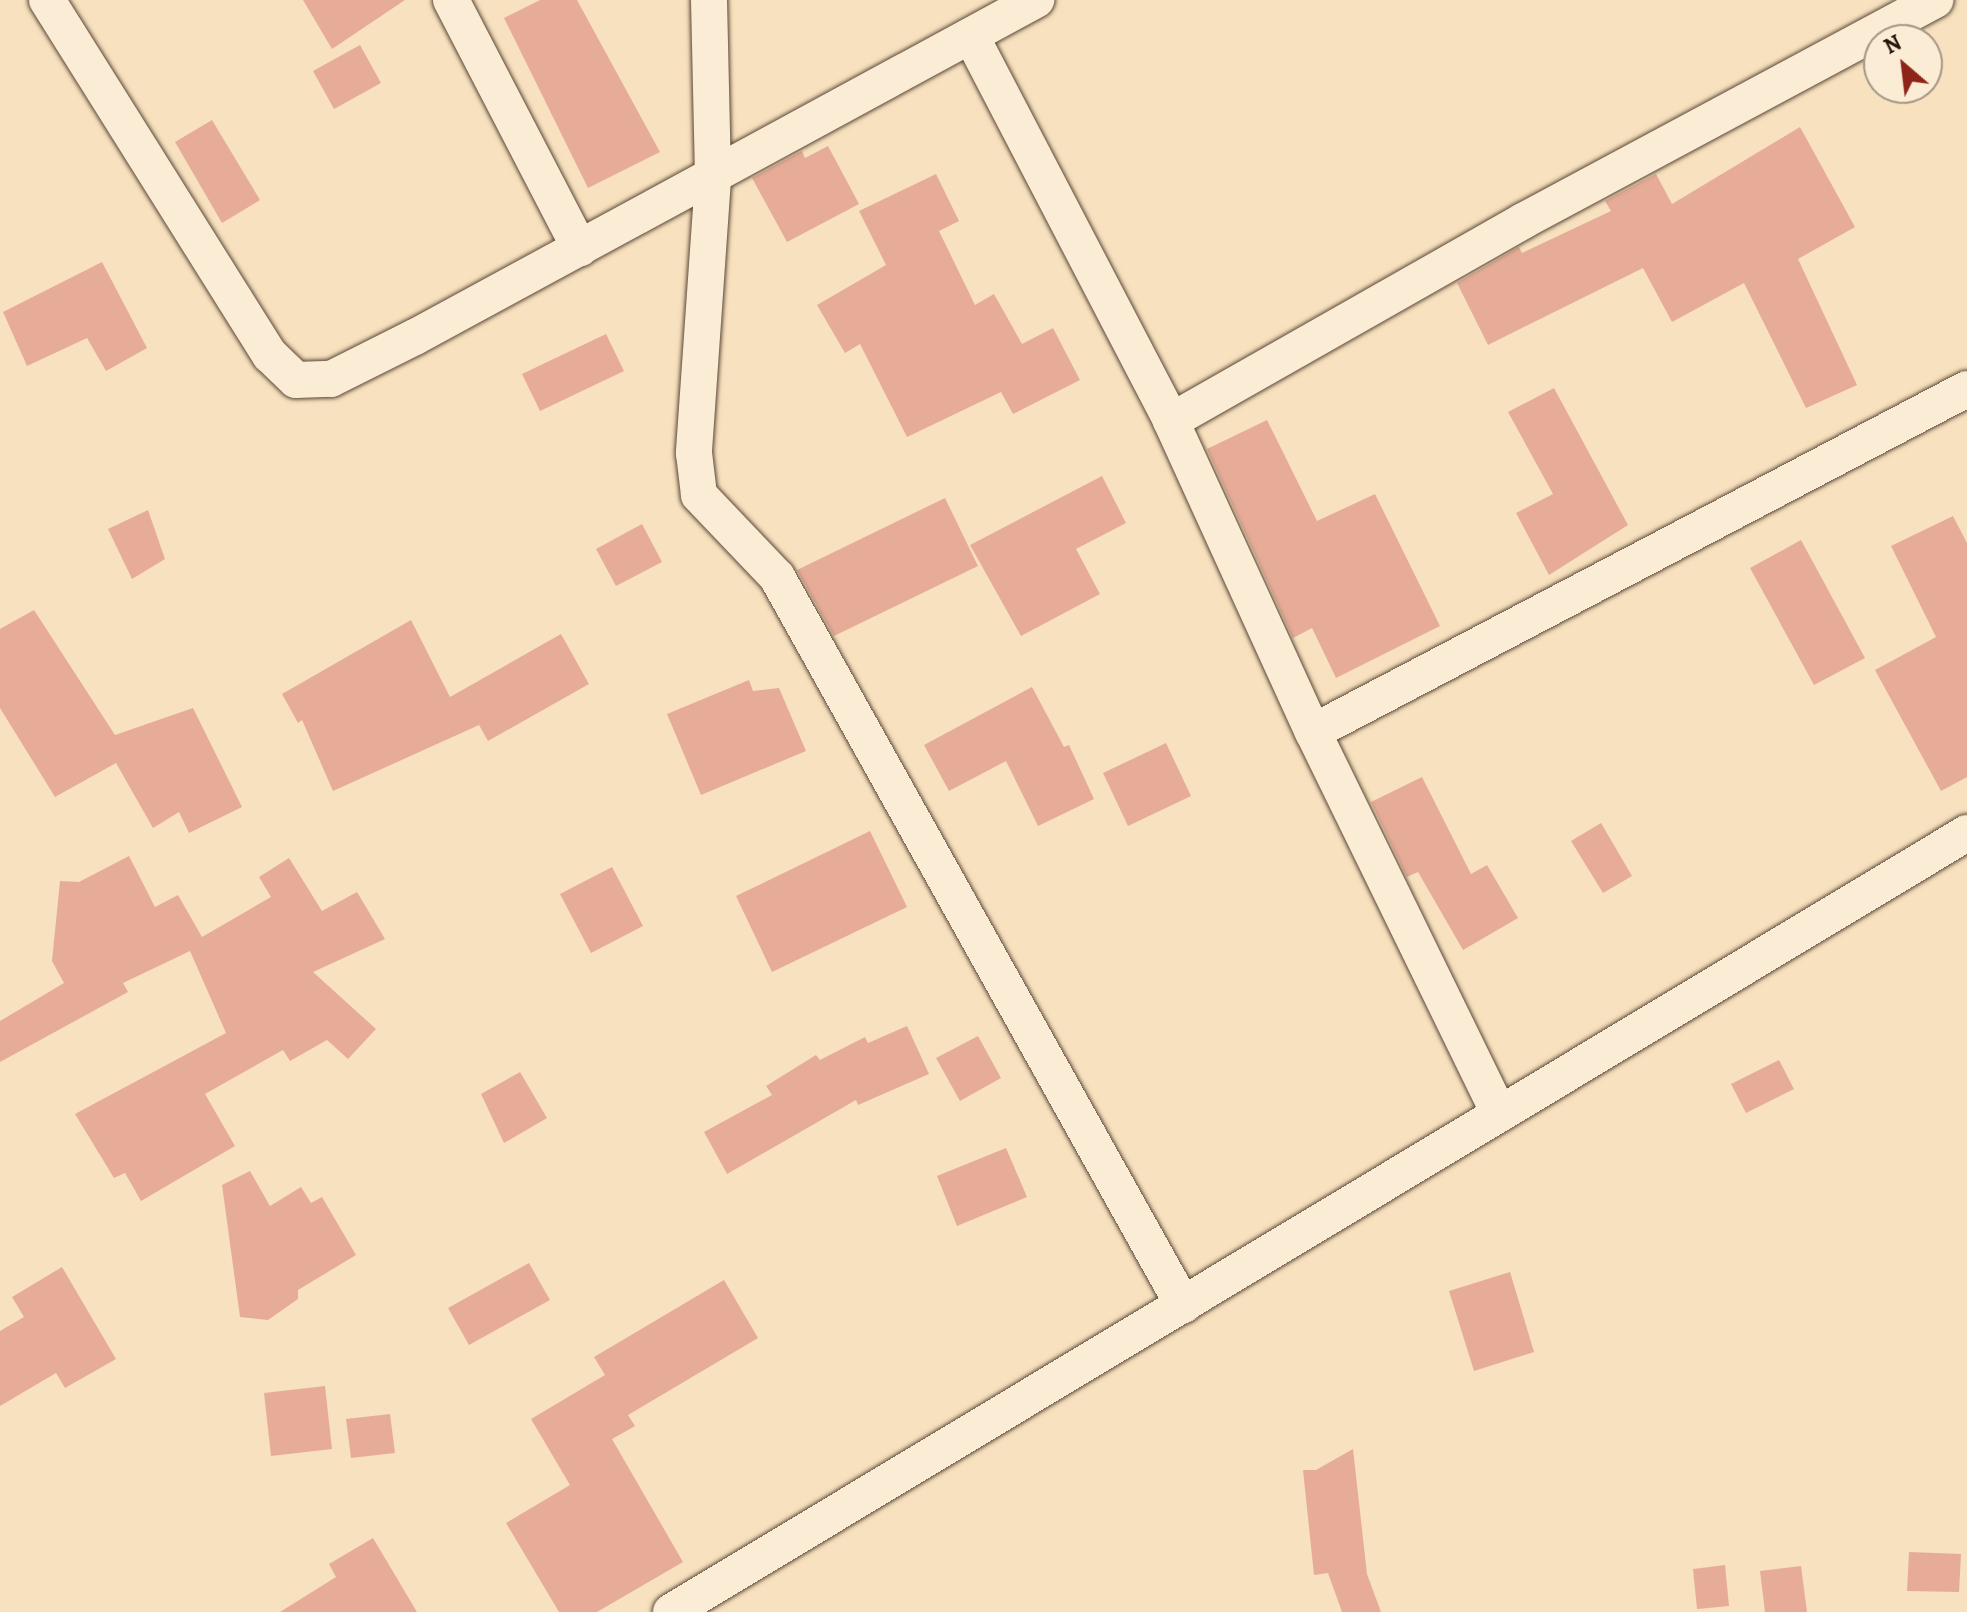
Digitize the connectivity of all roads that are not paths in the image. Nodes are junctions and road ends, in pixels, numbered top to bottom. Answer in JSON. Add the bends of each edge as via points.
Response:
{"nodes":[{"id":1,"x":47,"y":0,"type":"edge"},
{"id":2,"x":451,"y":0,"type":"edge"},
{"id":3,"x":709,"y":0,"type":"edge"},
{"id":4,"x":1036,"y":0,"type":"edge"},
{"id":5,"x":1936,"y":0,"type":"edge"},
{"id":6,"x":971,"y":36,"type":"junction"},
{"id":7,"x":713,"y":179,"type":"junction"},
{"id":8,"x":580,"y":249,"type":"junction"},
{"id":9,"x":1967,"y":389,"type":"edge"},
{"id":10,"x":1171,"y":421,"type":"junction"},
{"id":11,"x":1313,"y":732,"type":"junction"},
{"id":12,"x":1967,"y":833,"type":"edge"},
{"id":13,"x":1499,"y":1114,"type":"junction"},
{"id":14,"x":1183,"y":1305,"type":"junction"},
{"id":15,"x":671,"y":1612,"type":"edge"}],
"edges":[{"from":1,"to":8,"type":"street","via":[[270,355],[296,380],[331,379]]},
{"from":2,"to":8,"type":"street"},
{"from":3,"to":7,"type":"street"},
{"from":4,"to":6,"type":"street"},
{"from":5,"to":10,"type":"street","via":[[1523,221]]},
{"from":6,"to":7,"type":"street"},
{"from":6,"to":10,"type":"street"},
{"from":7,"to":8,"type":"street"},
{"from":7,"to":14,"type":"street","via":[[694,453],[699,495],[777,577]]},
{"from":9,"to":11,"type":"street"},
{"from":10,"to":11,"type":"street"},
{"from":11,"to":13,"type":"street"},
{"from":12,"to":13,"type":"street"},
{"from":13,"to":14,"type":"street"},
{"from":14,"to":15,"type":"street"}]}
